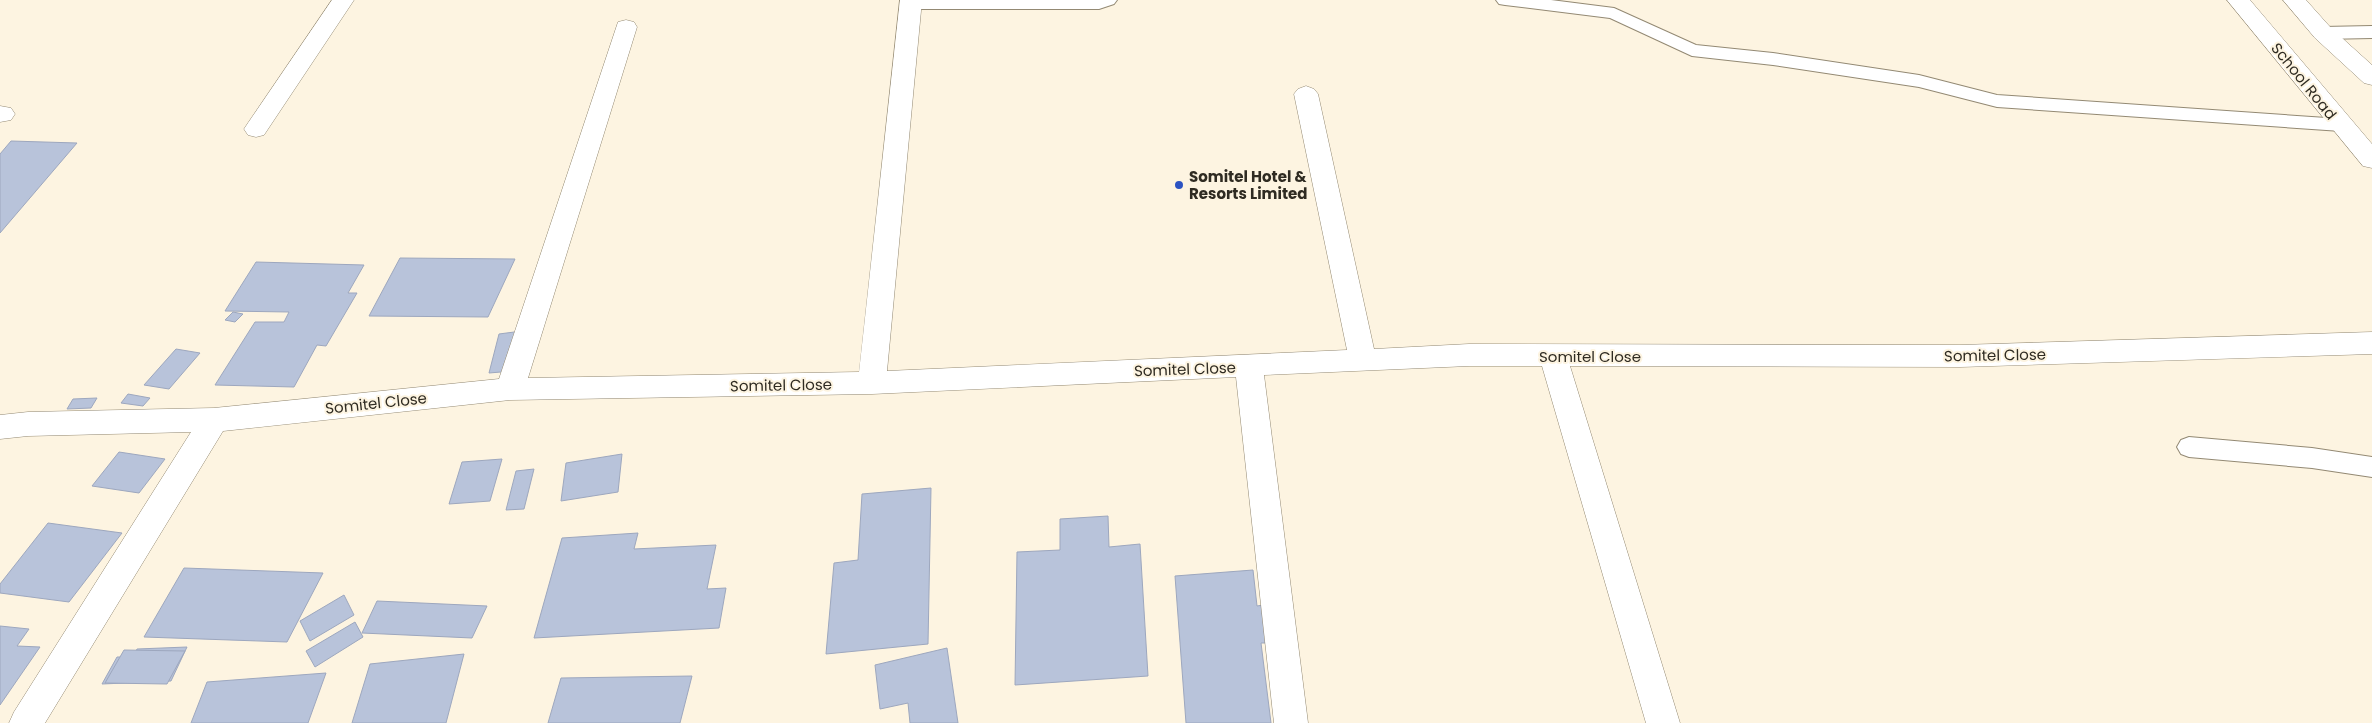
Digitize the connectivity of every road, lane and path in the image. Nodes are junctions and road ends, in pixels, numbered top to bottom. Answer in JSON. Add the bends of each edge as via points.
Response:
{"nodes":[{"id":1,"x":343,"y":0,"type":"edge"},
{"id":2,"x":1108,"y":0,"type":"edge"},
{"id":3,"x":1505,"y":0,"type":"edge"},
{"id":4,"x":2238,"y":0,"type":"edge"},
{"id":5,"x":2294,"y":0,"type":"edge"},
{"id":6,"x":911,"y":2,"type":"edge"},
{"id":7,"x":953,"y":2,"type":"edge"},
{"id":8,"x":626,"y":27,"type":"dead end"},
{"id":9,"x":2372,"y":32,"type":"edge"},
{"id":10,"x":2323,"y":33,"type":"junction"},
{"id":11,"x":2372,"y":78,"type":"edge"},
{"id":12,"x":1306,"y":94,"type":"dead end"},
{"id":13,"x":2341,"y":125,"type":"junction"},
{"id":14,"x":256,"y":129,"type":"dead end"},
{"id":15,"x":2372,"y":160,"type":"edge"},
{"id":16,"x":2372,"y":343,"type":"edge"},
{"id":17,"x":1554,"y":356,"type":"junction"},
{"id":18,"x":1363,"y":360,"type":"junction"},
{"id":19,"x":1249,"y":366,"type":"junction"},
{"id":20,"x":872,"y":383,"type":"junction"},
{"id":21,"x":510,"y":389,"type":"junction"},
{"id":22,"x":214,"y":420,"type":"junction"},
{"id":23,"x":0,"y":427,"type":"edge"},
{"id":24,"x":2189,"y":447,"type":"dead end"},
{"id":25,"x":2372,"y":467,"type":"edge"},
{"id":26,"x":26,"y":723,"type":"edge"},
{"id":27,"x":1290,"y":723,"type":"edge"},
{"id":28,"x":1663,"y":723,"type":"edge"}],
"edges":[{"from":1,"to":14,"type":"street"},
{"from":2,"to":7,"type":"lane","via":[[1099,4]]},
{"from":3,"to":13,"type":"lane","via":[[1614,13],[1692,50],[1919,81],[1996,101]]},
{"from":4,"to":13,"type":"street","name":"School Road"},
{"from":5,"to":10,"type":"street"},
{"from":6,"to":7,"type":"lane"},
{"from":6,"to":20,"type":"street"},
{"from":8,"to":21,"type":"street"},
{"from":9,"to":10,"type":"lane"},
{"from":10,"to":11,"type":"street"},
{"from":12,"to":18,"type":"street"},
{"from":13,"to":15,"type":"street","name":"School Road"},
{"from":16,"to":17,"type":"street","name":"Somitel Close","via":[[1960,356]]},
{"from":17,"to":18,"type":"street","name":"Somitel Close","via":[[1469,355]]},
{"from":17,"to":28,"type":"street"},
{"from":18,"to":19,"type":"street","name":"Somitel Close"},
{"from":19,"to":20,"type":"street","name":"Somitel Close"},
{"from":19,"to":27,"type":"street"},
{"from":20,"to":21,"type":"street","name":"Somitel Close"},
{"from":21,"to":22,"type":"street","name":"Somitel Close"},
{"from":22,"to":23,"type":"street","name":"Somitel Close"},
{"from":22,"to":26,"type":"street"},
{"from":24,"to":25,"type":"lane"}]}
